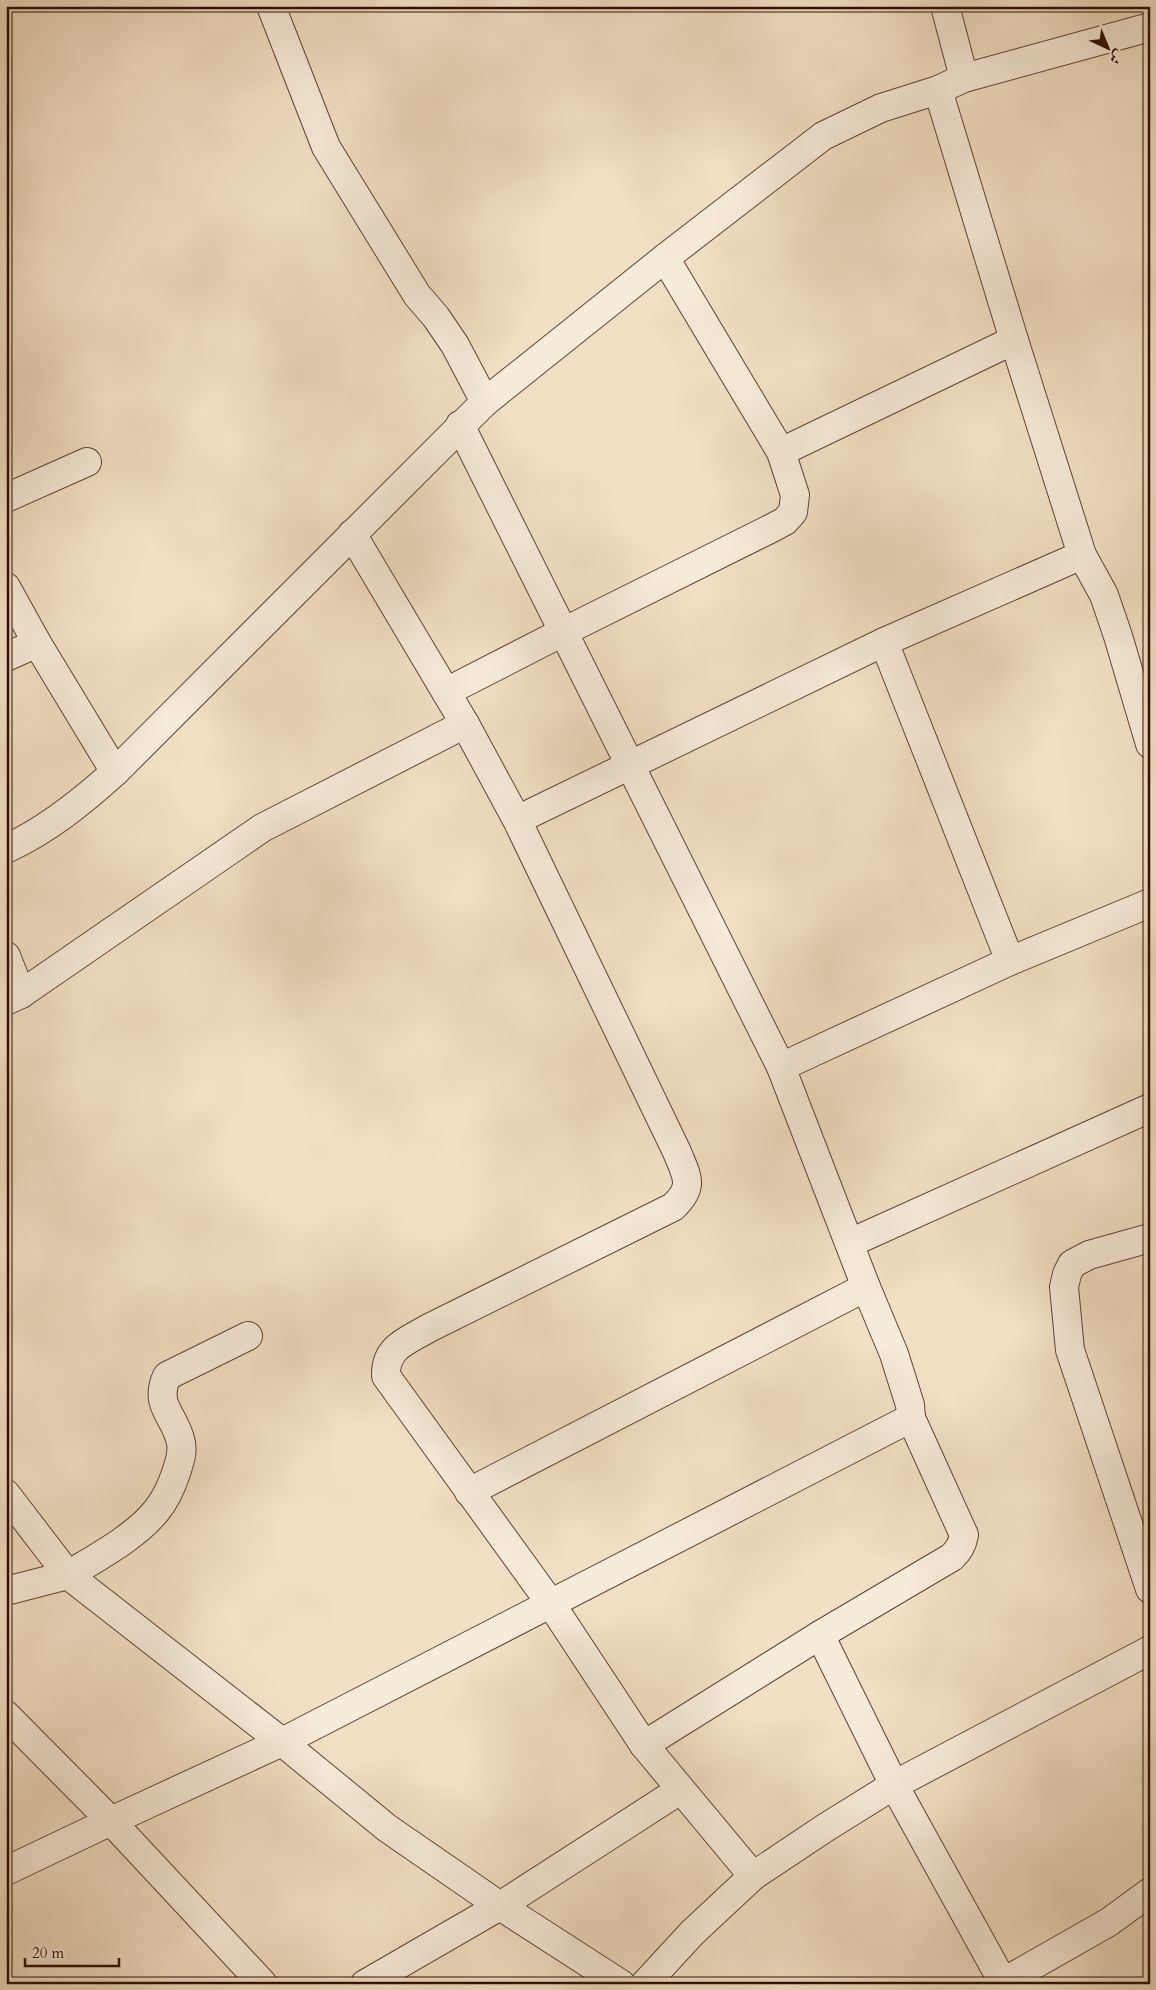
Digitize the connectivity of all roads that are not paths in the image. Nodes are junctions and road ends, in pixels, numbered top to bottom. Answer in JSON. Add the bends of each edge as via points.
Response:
{"nodes":[{"id":1,"x":271,"y":6,"type":"edge"},
{"id":2,"x":945,"y":6,"type":"edge"},
{"id":3,"x":1150,"y":27,"type":"edge"},
{"id":4,"x":964,"y":78,"type":"junction"},
{"id":5,"x":938,"y":90,"type":"junction"},
{"id":6,"x":665,"y":258,"type":"junction"},
{"id":7,"x":1014,"y":340,"type":"junction"},
{"id":8,"x":485,"y":402,"type":"junction"},
{"id":9,"x":460,"y":425,"type":"junction"},
{"id":10,"x":781,"y":452,"type":"junction"},
{"id":11,"x":87,"y":462,"type":"dead end"},
{"id":12,"x":6,"y":498,"type":"edge"},
{"id":13,"x":352,"y":534,"type":"junction"},
{"id":14,"x":1082,"y":555,"type":"junction"},
{"id":15,"x":6,"y":587,"type":"edge"},
{"id":16,"x":563,"y":632,"type":"junction"},
{"id":17,"x":884,"y":642,"type":"junction"},
{"id":18,"x":37,"y":644,"type":"junction"},
{"id":19,"x":6,"y":657,"type":"edge"},
{"id":20,"x":446,"y":692,"type":"junction"},
{"id":21,"x":465,"y":724,"type":"junction"},
{"id":22,"x":1150,"y":744,"type":"edge"},
{"id":23,"x":630,"y":766,"type":"junction"},
{"id":24,"x":115,"y":772,"type":"junction"},
{"id":25,"x":517,"y":820,"type":"junction"},
{"id":26,"x":6,"y":849,"type":"edge"},
{"id":27,"x":1150,"y":903,"type":"edge"},
{"id":28,"x":6,"y":956,"type":"edge"},
{"id":29,"x":1010,"y":961,"type":"junction"},
{"id":30,"x":14,"y":998,"type":"edge"},
{"id":31,"x":781,"y":1067,"type":"junction"},
{"id":32,"x":1150,"y":1108,"type":"edge"},
{"id":33,"x":1150,"y":1238,"type":"edge"},
{"id":34,"x":850,"y":1243,"type":"junction"},
{"id":35,"x":866,"y":1287,"type":"junction"},
{"id":36,"x":248,"y":1336,"type":"dead end"},
{"id":37,"x":911,"y":1418,"type":"junction"},
{"id":38,"x":469,"y":1492,"type":"junction"},
{"id":39,"x":6,"y":1494,"type":"edge"},
{"id":40,"x":68,"y":1575,"type":"junction"},
{"id":41,"x":1150,"y":1589,"type":"edge"},
{"id":42,"x":6,"y":1591,"type":"edge"},
{"id":43,"x":551,"y":1604,"type":"junction"},
{"id":44,"x":820,"y":1635,"type":"junction"},
{"id":45,"x":1150,"y":1650,"type":"edge"},
{"id":46,"x":6,"y":1715,"type":"edge"},
{"id":47,"x":282,"y":1742,"type":"junction"},
{"id":48,"x":644,"y":1745,"type":"junction"},
{"id":49,"x":894,"y":1785,"type":"junction"},
{"id":50,"x":680,"y":1790,"type":"junction"},
{"id":51,"x":110,"y":1821,"type":"junction"},
{"id":52,"x":6,"y":1872,"type":"edge"},
{"id":53,"x":753,"y":1876,"type":"junction"},
{"id":54,"x":1150,"y":1892,"type":"edge"},
{"id":55,"x":500,"y":1906,"type":"junction"},
{"id":56,"x":1002,"y":1983,"type":"edge"},
{"id":57,"x":263,"y":1984,"type":"edge"},
{"id":58,"x":365,"y":1984,"type":"edge"},
{"id":59,"x":621,"y":1984,"type":"edge"},
{"id":60,"x":645,"y":1984,"type":"edge"}],
"edges":[{"from":1,"to":8,"type":"street","via":[[326,147],[417,295],[455,345]]},
{"from":2,"to":4,"type":"street"},
{"from":3,"to":4,"type":"street"},
{"from":4,"to":5,"type":"street"},
{"from":5,"to":6,"type":"street","via":[[881,108],[823,136]]},
{"from":5,"to":7,"type":"street"},
{"from":6,"to":8,"type":"street"},
{"from":6,"to":10,"type":"street"},
{"from":7,"to":10,"type":"street"},
{"from":7,"to":14,"type":"street"},
{"from":8,"to":9,"type":"street"},
{"from":9,"to":13,"type":"street"},
{"from":9,"to":16,"type":"street"},
{"from":10,"to":16,"type":"street","via":[[795,495],[793,512],[785,521]]},
{"from":11,"to":12,"type":"street"},
{"from":13,"to":20,"type":"street"},
{"from":13,"to":24,"type":"street"},
{"from":14,"to":17,"type":"street"},
{"from":14,"to":22,"type":"street","via":[[1104,595]]},
{"from":15,"to":18,"type":"street"},
{"from":16,"to":20,"type":"street"},
{"from":16,"to":23,"type":"street"},
{"from":17,"to":23,"type":"street"},
{"from":17,"to":29,"type":"street"},
{"from":18,"to":19,"type":"street"},
{"from":18,"to":24,"type":"street"},
{"from":20,"to":21,"type":"street"},
{"from":21,"to":25,"type":"street"},
{"from":21,"to":30,"type":"street","via":[[262,828]]},
{"from":23,"to":25,"type":"street"},
{"from":23,"to":31,"type":"street"},
{"from":24,"to":26,"type":"street","via":[[80,804],[24,841]]},
{"from":25,"to":38,"type":"street","via":[[677,1152],[688,1188],[673,1207],[429,1328],[392,1353],[385,1364],[386,1376]]},
{"from":27,"to":29,"type":"street"},
{"from":28,"to":30,"type":"street"},
{"from":29,"to":31,"type":"street"},
{"from":31,"to":34,"type":"street"},
{"from":32,"to":34,"type":"street"},
{"from":33,"to":41,"type":"street","via":[[1089,1255],[1072,1264],[1064,1286],[1070,1350]]},
{"from":34,"to":35,"type":"street"},
{"from":35,"to":37,"type":"street","via":[[894,1354]]},
{"from":35,"to":38,"type":"street"},
{"from":36,"to":40,"type":"street","via":[[167,1376],[161,1396],[181,1443],[181,1459],[173,1481],[157,1510],[144,1523],[107,1552]]},
{"from":37,"to":43,"type":"street"},
{"from":37,"to":44,"type":"street","via":[[964,1535],[962,1544],[952,1557]]},
{"from":38,"to":43,"type":"street"},
{"from":39,"to":40,"type":"street"},
{"from":40,"to":42,"type":"street"},
{"from":40,"to":47,"type":"street"},
{"from":43,"to":47,"type":"street"},
{"from":43,"to":48,"type":"street"},
{"from":44,"to":48,"type":"street"},
{"from":44,"to":49,"type":"street"},
{"from":45,"to":49,"type":"street"},
{"from":46,"to":51,"type":"street"},
{"from":47,"to":51,"type":"street"},
{"from":47,"to":55,"type":"street","via":[[387,1828]]},
{"from":48,"to":50,"type":"street"},
{"from":49,"to":53,"type":"street"},
{"from":49,"to":56,"type":"street"},
{"from":50,"to":53,"type":"street"},
{"from":50,"to":55,"type":"street"},
{"from":51,"to":52,"type":"street"},
{"from":51,"to":57,"type":"street"},
{"from":53,"to":60,"type":"street","via":[[692,1933]]},
{"from":54,"to":56,"type":"street","via":[[1109,1922]]},
{"from":55,"to":58,"type":"street"},
{"from":55,"to":59,"type":"street"}]}
